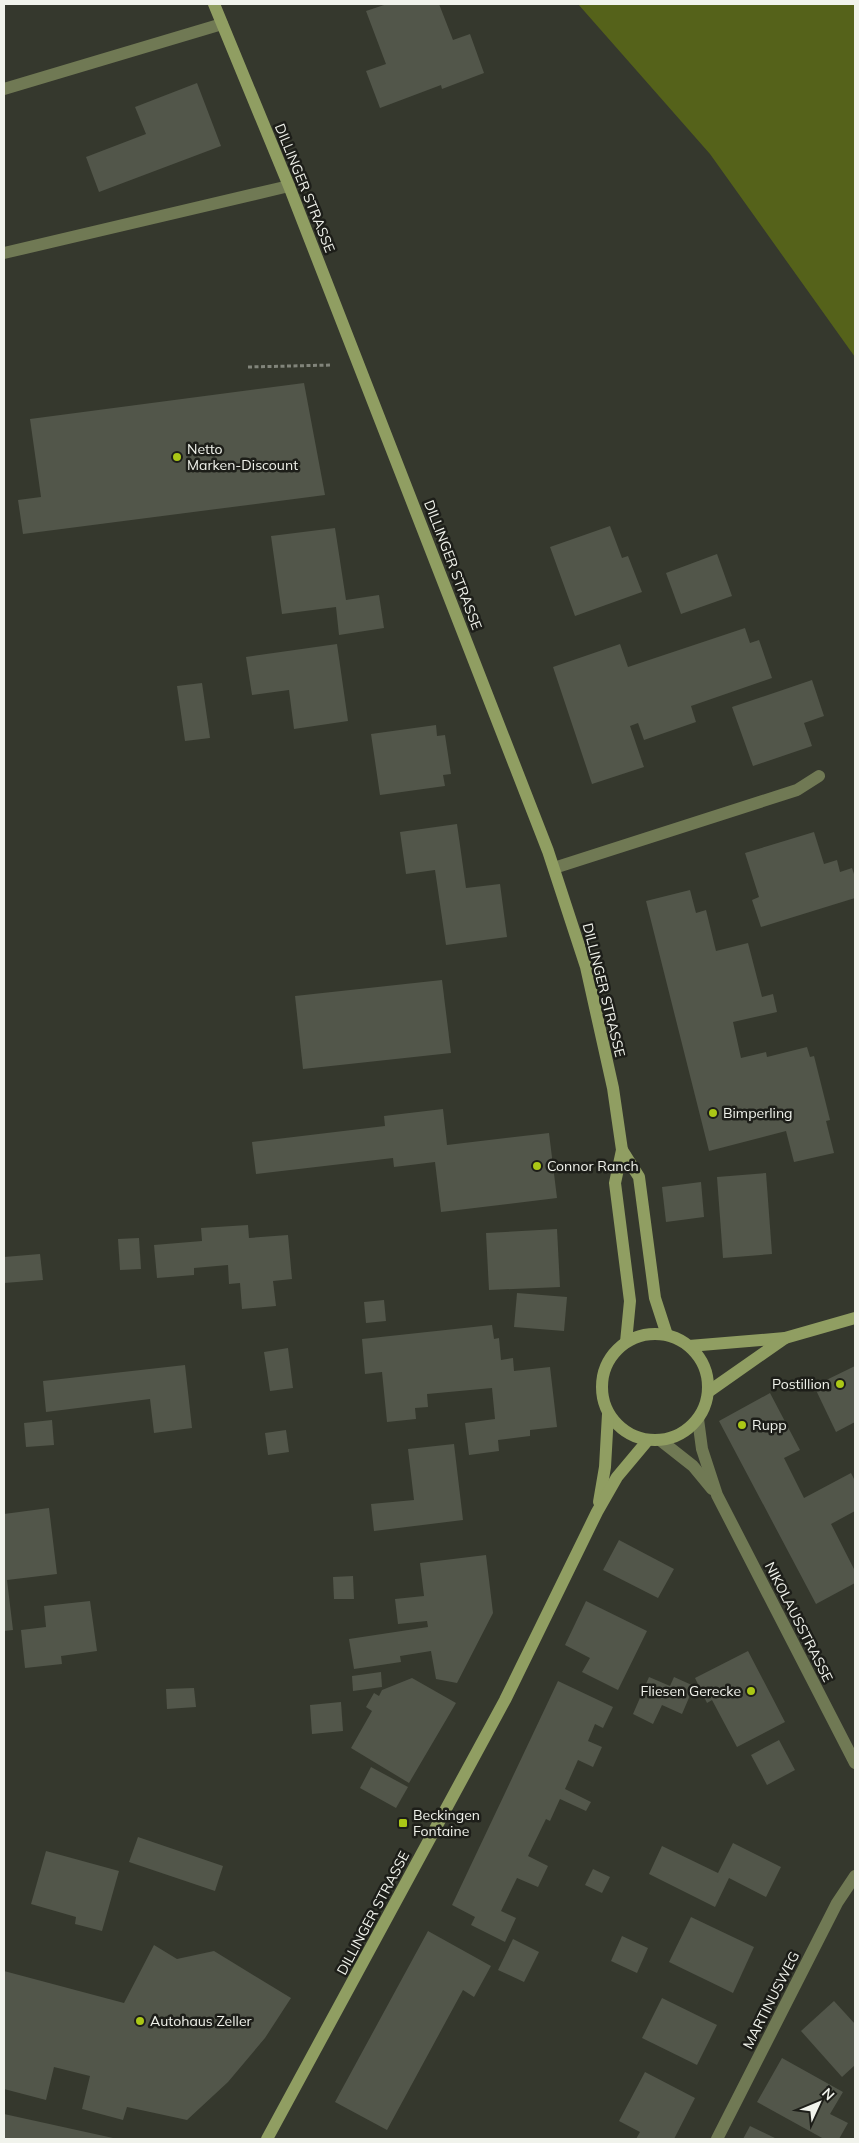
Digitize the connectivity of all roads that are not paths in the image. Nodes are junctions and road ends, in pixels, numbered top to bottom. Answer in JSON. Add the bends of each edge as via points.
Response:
{"nodes":[{"id":1,"x":214,"y":4,"type":"edge"},
{"id":2,"x":222,"y":24,"type":"junction"},
{"id":3,"x":4,"y":89,"type":"edge"},
{"id":4,"x":289,"y":186,"type":"junction"},
{"id":5,"x":4,"y":253,"type":"edge"},
{"id":6,"x":819,"y":776,"type":"dead end"},
{"id":7,"x":554,"y":868,"type":"junction"},
{"id":8,"x":622,"y":1150,"type":"junction"},
{"id":9,"x":855,"y":1318,"type":"edge"},
{"id":10,"x":667,"y":1335,"type":"junction"},
{"id":11,"x":785,"y":1338,"type":"junction"},
{"id":12,"x":626,"y":1342,"type":"junction"},
{"id":13,"x":689,"y":1346,"type":"junction"},
{"id":14,"x":708,"y":1392,"type":"junction"},
{"id":15,"x":608,"y":1414,"type":"junction"},
{"id":16,"x":698,"y":1419,"type":"junction"},
{"id":17,"x":654,"y":1440,"type":"junction"},
{"id":18,"x":717,"y":1495,"type":"junction"},
{"id":19,"x":597,"y":1512,"type":"junction"},
{"id":20,"x":855,"y":1763,"type":"edge"},
{"id":21,"x":855,"y":1876,"type":"edge"},
{"id":22,"x":267,"y":2139,"type":"edge"},
{"id":23,"x":717,"y":2139,"type":"edge"}],
"edges":[{"from":1,"to":2,"type":"street","name":"DILLINGER STRASSE"},
{"from":2,"to":3,"type":"street"},
{"from":2,"to":4,"type":"street","name":"DILLINGER STRASSE"},
{"from":4,"to":5,"type":"street"},
{"from":4,"to":7,"type":"street","name":"DILLINGER STRASSE"},
{"from":6,"to":7,"type":"street","via":[[797,790]]},
{"from":7,"to":8,"type":"street","name":"DILLINGER STRASSE","via":[[586,967],[613,1088]]},
{"from":8,"to":10,"type":"street","name":"DILLINGER STRASSE","via":[[639,1178],[655,1298]]},
{"from":8,"to":12,"type":"street","name":"DILLINGER STRASSE","via":[[615,1183],[630,1301]]},
{"from":9,"to":11,"type":"street"},
{"from":10,"to":12,"type":"street","name":"DILLINGER STRASSE","via":[[640,1335]]},
{"from":10,"to":13,"type":"street","name":"DILLINGER STRASSE"},
{"from":11,"to":13,"type":"street"},
{"from":11,"to":14,"type":"street"},
{"from":12,"to":15,"type":"street","name":"DILLINGER STRASSE","via":[[613,1353],[601,1382],[602,1399]]},
{"from":13,"to":14,"type":"street","name":"DILLINGER STRASSE","via":[[701,1359],[707,1375]]},
{"from":14,"to":16,"type":"street","name":"DILLINGER STRASSE"},
{"from":15,"to":17,"type":"street","name":"DILLINGER STRASSE","via":[[618,1427],[632,1436]]},
{"from":15,"to":19,"type":"street","name":"DILLINGER STRASSE","via":[[605,1467]]},
{"from":16,"to":17,"type":"street","name":"DILLINGER STRASSE","via":[[681,1434]]},
{"from":16,"to":18,"type":"street","name":"NIKOLAUSSTRASSE","via":[[702,1449]]},
{"from":17,"to":18,"type":"street","name":"NIKOLAUSSTRASSE","via":[[693,1466]]},
{"from":17,"to":19,"type":"street","name":"DILLINGER STRASSE","via":[[617,1477]]},
{"from":18,"to":20,"type":"street","name":"NIKOLAUSSTRASSE"},
{"from":19,"to":22,"type":"street","name":"DILLINGER STRASSE","via":[[505,1700]]},
{"from":21,"to":23,"type":"street","name":"MARTINUSWEG","via":[[837,1903]]}]}
